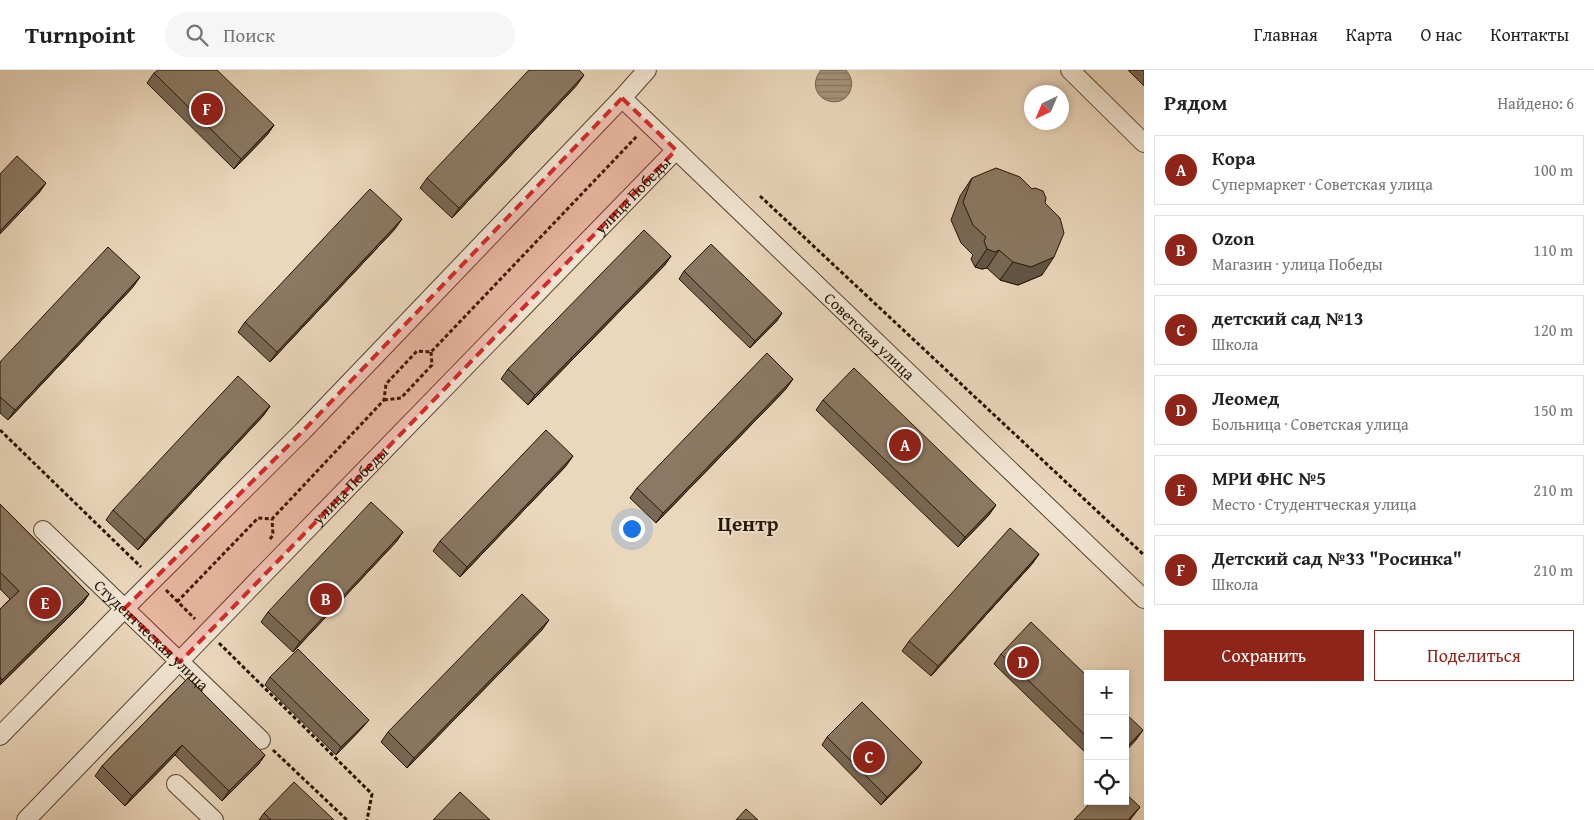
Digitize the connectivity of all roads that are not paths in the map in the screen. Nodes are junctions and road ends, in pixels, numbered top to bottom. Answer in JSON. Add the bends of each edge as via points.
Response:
{"nodes":[{"id":1,"x":647,"y":70,"type":"edge"},
{"id":2,"x":1070,"y":70,"type":"edge"},
{"id":3,"x":622,"y":98,"type":"junction"},
{"id":4,"x":1144,"y":143,"type":"edge"},
{"id":5,"x":676,"y":150,"type":"junction"},
{"id":6,"x":43,"y":530,"type":"dead end"},
{"id":7,"x":1144,"y":600,"type":"edge"},
{"id":8,"x":124,"y":609,"type":"junction"},
{"id":9,"x":180,"y":662,"type":"junction"},
{"id":10,"x":0,"y":736,"type":"edge"},
{"id":11,"x":261,"y":740,"type":"road end"},
{"id":12,"x":176,"y":784,"type":"dead end"},
{"id":13,"x":26,"y":820,"type":"edge"},
{"id":14,"x":214,"y":820,"type":"edge"}],
"edges":[{"from":1,"to":3,"type":"street"},
{"from":2,"to":4,"type":"street"},
{"from":3,"to":5,"type":"street","name":"Советская улица"},
{"from":3,"to":8,"type":"street","via":[[303,431]]},
{"from":5,"to":7,"type":"street","name":"Советская улица"},
{"from":5,"to":9,"type":"street","name":"улица Победы"},
{"from":6,"to":8,"type":"street","name":"Студентческая улица"},
{"from":8,"to":9,"type":"street","name":"Студентческая улица"},
{"from":8,"to":10,"type":"street"},
{"from":9,"to":11,"type":"street","name":"Студентческая улица"},
{"from":9,"to":13,"type":"street","name":"улица Победы"},
{"from":12,"to":14,"type":"street"}]}
